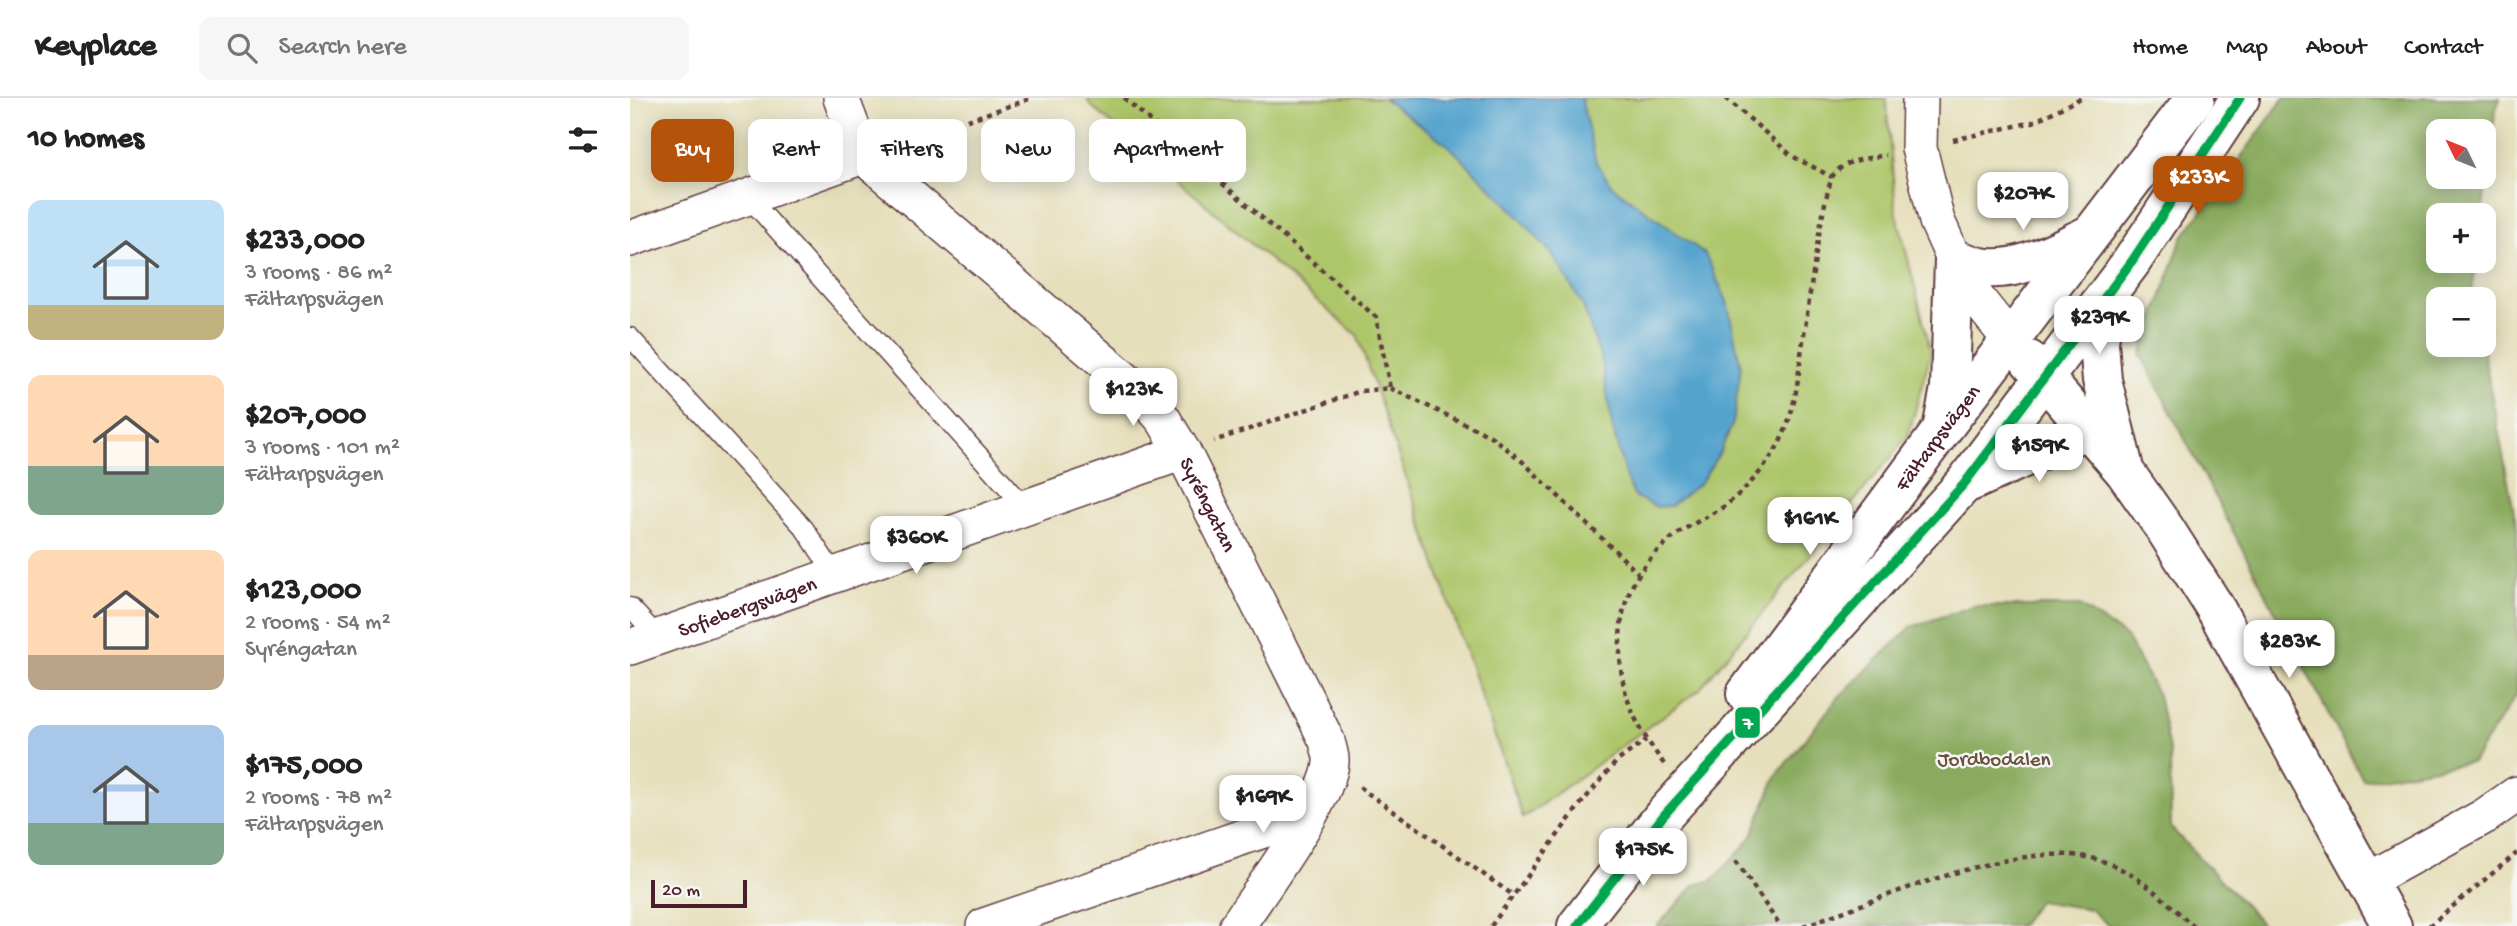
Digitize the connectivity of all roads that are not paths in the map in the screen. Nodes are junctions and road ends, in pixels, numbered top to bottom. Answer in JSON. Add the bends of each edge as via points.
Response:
{"nodes":[{"id":1,"x":841,"y":98,"type":"edge"},
{"id":2,"x":1920,"y":98,"type":"edge"},
{"id":3,"x":2194,"y":98,"type":"edge"},
{"id":4,"x":2240,"y":98,"type":"edge"},
{"id":5,"x":857,"y":140,"type":"edge"},
{"id":6,"x":857,"y":158,"type":"edge"},
{"id":7,"x":893,"y":182,"type":"edge"},
{"id":8,"x":748,"y":197,"type":"junction"},
{"id":9,"x":2092,"y":234,"type":"junction"},
{"id":10,"x":630,"y":239,"type":"edge"},
{"id":11,"x":1954,"y":259,"type":"junction"},
{"id":12,"x":2104,"y":299,"type":"junction"},
{"id":13,"x":630,"y":337,"type":"edge"},
{"id":14,"x":2011,"y":341,"type":"junction"},
{"id":15,"x":2046,"y":378,"type":"junction"},
{"id":16,"x":2088,"y":429,"type":"junction"},
{"id":17,"x":1941,"y":431,"type":"junction"},
{"id":18,"x":1183,"y":452,"type":"junction"},
{"id":19,"x":2125,"y":472,"type":"junction"},
{"id":20,"x":1964,"y":484,"type":"junction"},
{"id":21,"x":1026,"y":507,"type":"junction"},
{"id":22,"x":835,"y":575,"type":"junction"},
{"id":23,"x":630,"y":607,"type":"edge"},
{"id":24,"x":644,"y":642,"type":"edge"},
{"id":25,"x":2517,"y":794,"type":"edge"},
{"id":26,"x":1310,"y":814,"type":"junction"},
{"id":27,"x":1664,"y":815,"type":"junction"},
{"id":28,"x":2367,"y":881,"type":"junction"},
{"id":29,"x":984,"y":926,"type":"edge"},
{"id":30,"x":1237,"y":926,"type":"edge"},
{"id":31,"x":1577,"y":926,"type":"edge"},
{"id":32,"x":2392,"y":926,"type":"edge"}],
"edges":[{"from":1,"to":5,"type":"street"},
{"from":2,"to":11,"type":"street","via":[[1919,148],[1937,221]]},
{"from":3,"to":9,"type":"main road","name":"Fältarpsvägen"},
{"from":4,"to":12,"type":"main road","name":"Fältarpsvägen"},
{"from":6,"to":8,"type":"street"},
{"from":7,"to":18,"type":"street","name":"Syréngatan","via":[[1136,389],[1163,419]]},
{"from":8,"to":10,"type":"street"},
{"from":8,"to":21,"type":"lane"},
{"from":9,"to":11,"type":"main road","via":[[2036,260],[2004,267]]},
{"from":9,"to":14,"type":"main road","name":"Fältarpsvägen"},
{"from":11,"to":14,"type":"street","via":[[1971,291]]},
{"from":11,"to":17,"type":"main road","via":[[1950,388]]},
{"from":12,"to":15,"type":"main road","name":"Fältarpsvägen"},
{"from":12,"to":19,"type":"main road","via":[[2099,343],[2102,380]]},
{"from":13,"to":22,"type":"lane","via":[[804,528]]},
{"from":14,"to":15,"type":"main road"},
{"from":14,"to":17,"type":"main road","name":"Fältarpsvägen"},
{"from":15,"to":16,"type":"main road"},
{"from":15,"to":20,"type":"main road","name":"Fältarpsvägen"},
{"from":16,"to":19,"type":"main road"},
{"from":16,"to":20,"type":"main road"},
{"from":17,"to":27,"type":"main road","name":"Fältarpsvägen","via":[[1763,668]]},
{"from":18,"to":21,"type":"street","name":"Sofiebergsvägen"},
{"from":18,"to":26,"type":"street","name":"Syréngatan","via":[[1327,741],[1329,769]]},
{"from":19,"to":28,"type":"main road","via":[[2214,606]]},
{"from":20,"to":27,"type":"main road","name":"Fältarpsvägen"},
{"from":21,"to":22,"type":"street","name":"Sofiebergsvägen"},
{"from":22,"to":24,"type":"street","name":"Sofiebergsvägen"},
{"from":23,"to":24,"type":"lane"},
{"from":25,"to":28,"type":"street"},
{"from":26,"to":29,"type":"street"},
{"from":26,"to":30,"type":"street"},
{"from":27,"to":31,"type":"main road","name":"Fältarpsvägen"},
{"from":28,"to":32,"type":"main road"}]}
